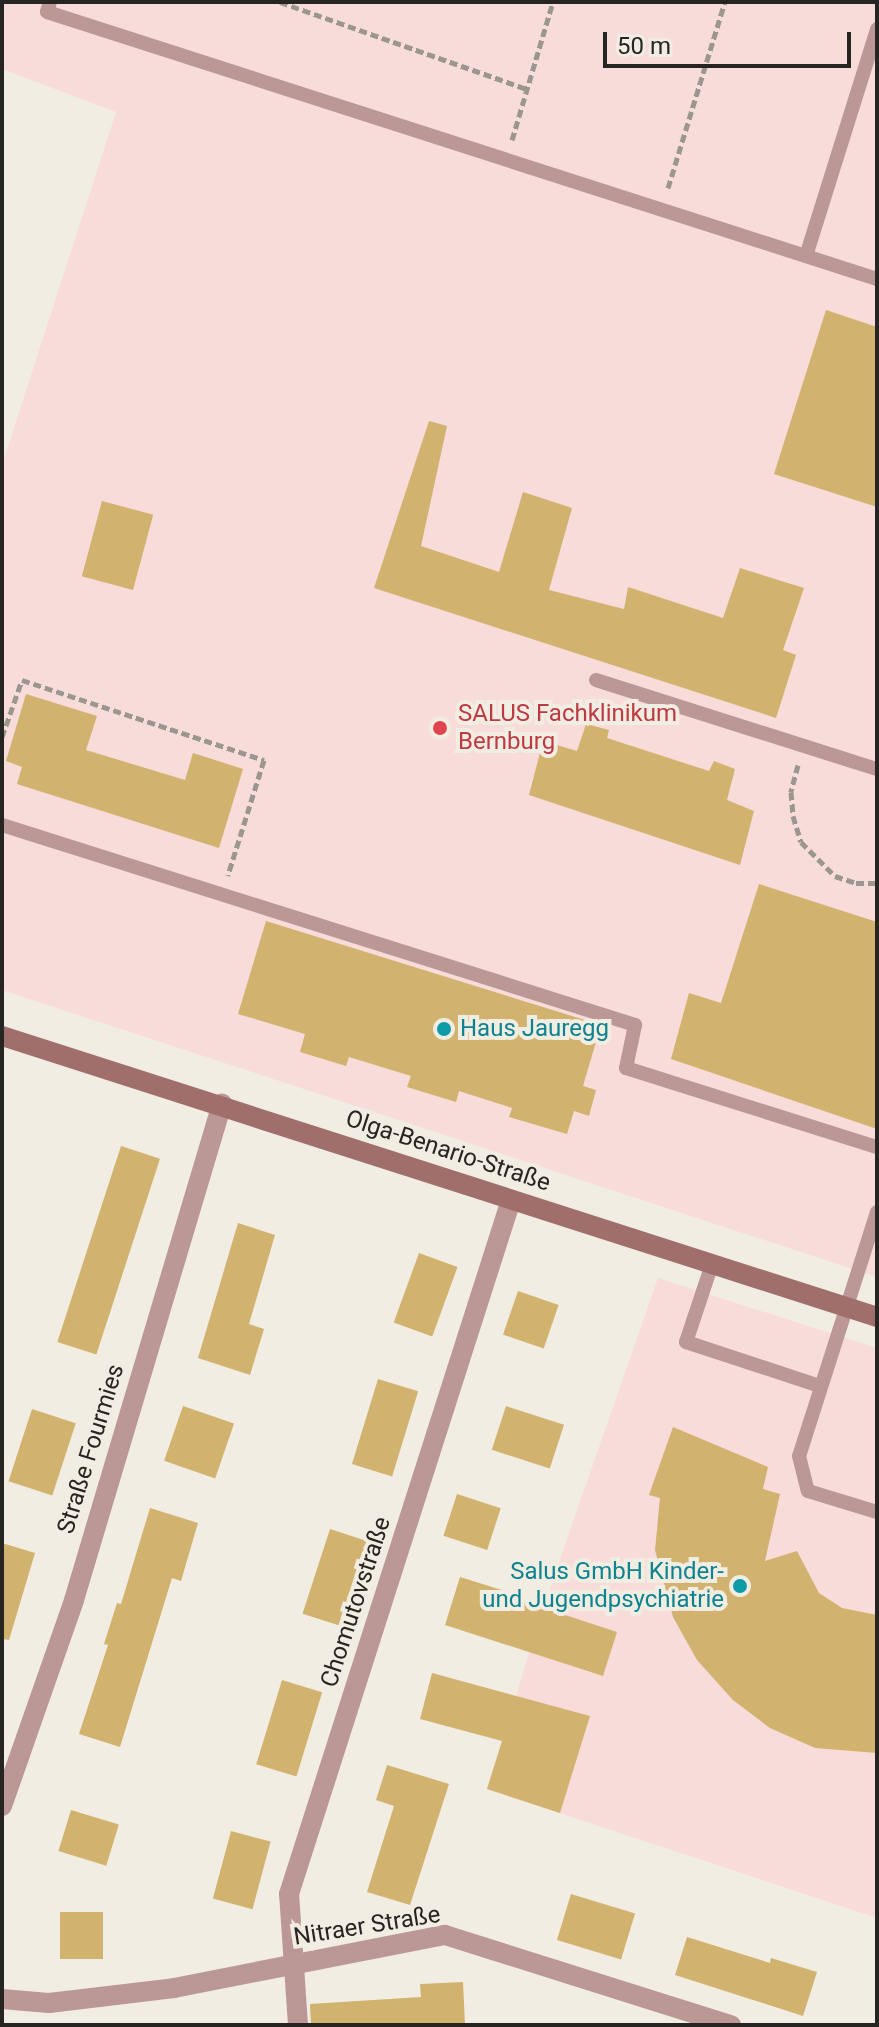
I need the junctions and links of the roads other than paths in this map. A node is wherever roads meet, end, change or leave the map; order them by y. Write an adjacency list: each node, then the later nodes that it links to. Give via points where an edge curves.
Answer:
1 (50, 2): 3 (lane, via 47,12)
2 (877, 29): 3 (lane)
3 (806, 256): 4 (lane)
4 (877, 279)
5 (596, 680): 6 (lane)
6 (877, 769)
7 (2, 825): 10 (lane, via 635,1025 626,1068)
8 (2, 1036): 9 (street, Olga-Benario-Straße)
9 (222, 1104): 11 (street, Olga-Benario-Straße); 18 (street, Straße Fourmies, via 74,1600)
10 (877, 1147)
11 (511, 1200): 13 (street, Olga-Benario-Straße); 19 (street, Chomutovstraße, via 289,1894)
12 (877, 1212): 14 (lane)
13 (712, 1264): 14 (street, Olga-Benario-Straße); 16 (lane, via 686,1342)
14 (846, 1307): 15 (street, Olga-Benario-Straße); 16 (lane)
15 (877, 1317)
16 (820, 1386): 17 (lane, via 799,1456 808,1491)
17 (877, 1512)
18 (2, 1806)
19 (292, 1963): 20 (street, Nitraer Straße, via 159,1990 49,2003); 21 (street, Chomutovstraße); 22 (street, Nitraer Straße, via 445,1935)
20 (2, 1999)
21 (298, 2025)
22 (731, 2025)

